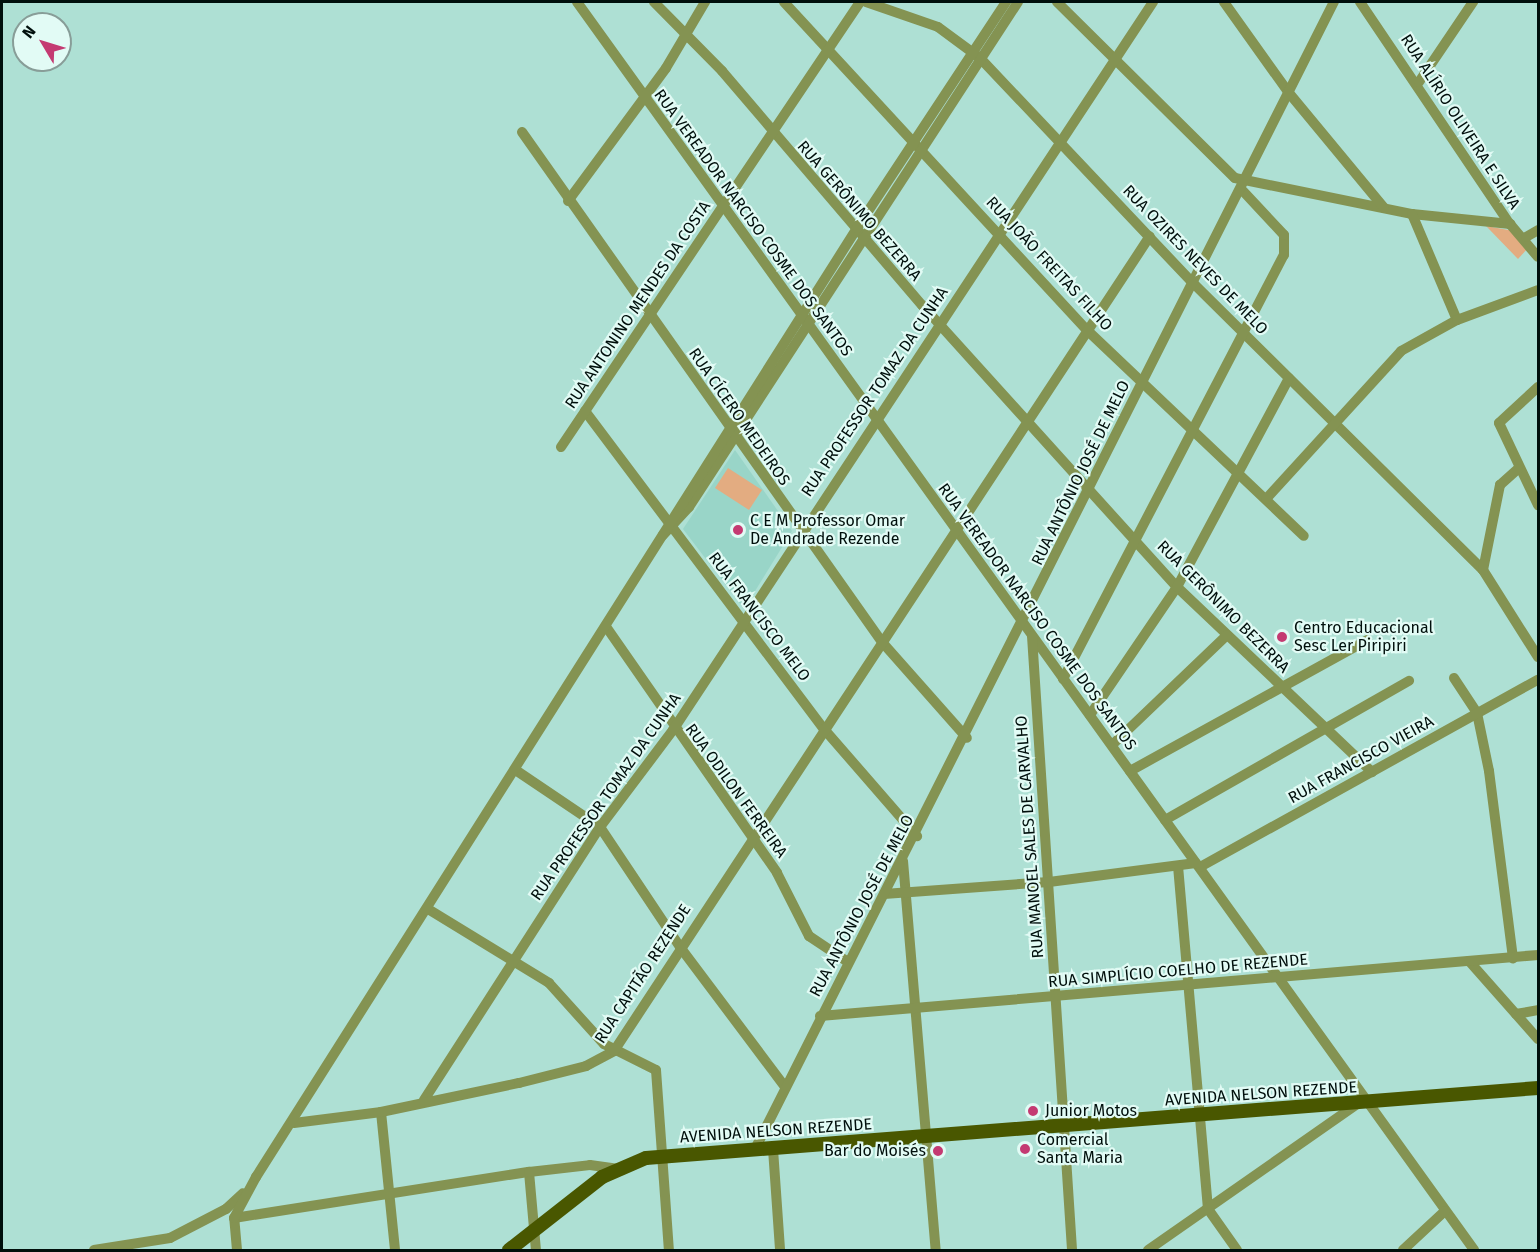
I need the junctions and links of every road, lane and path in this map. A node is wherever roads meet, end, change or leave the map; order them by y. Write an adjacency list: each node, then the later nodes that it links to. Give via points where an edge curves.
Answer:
1 (577, 2): 21 (street, RUA VEREADOR NARCISO COSME DOS SANTOS)
2 (654, 2): 15 (street, RUA GERÔNIMO BEZERRA)
3 (705, 2): 15 (street)
4 (784, 2): 16 (street, RUA JOÃO FREITAS FILHO)
5 (860, 2): 16 (street, RUA ANTONINO MENDES DA COSTA)
6 (866, 2): 17 (street, RUA OZIRES NEVES DE MELO, via 938,27)
7 (1006, 2): 17 (street)
8 (1018, 2): 17 (street)
9 (1057, 2): 18 (street)
10 (1153, 2): 18 (street, RUA PROFESSOR TOMAZ DA CUNHA)
11 (1224, 2): 20 (street)
12 (1334, 2): 20 (street, RUA ANTÔNIO JOSÉ DE MELO)
13 (1360, 2): 19 (street, RUA ALÍRIO OLIVEIRA E SILVA)
14 (1473, 2): 19 (street)
15 (685, 35): 21 (street); 23 (street, RUA GERÔNIMO BEZERRA)
16 (830, 48): 23 (street, RUA ANTONINO MENDES DA COSTA); 24 (street, RUA JOÃO FREITAS FILHO)
17 (977, 55): 24 (street); 25 (street, RUA OZIRES NEVES DE MELO)
18 (1113, 59): 25 (street, RUA PROFESSOR TOMAZ DA CUNHA); 26 (street, via 1226,172)
19 (1419, 82): 32 (street, RUA ALÍRIO OLIVEIRA E SILVA)
20 (1289, 93): 26 (street, RUA ANTÔNIO JOSÉ DE MELO); 30 (street)
21 (645, 99): 28 (street); 29 (street, RUA VEREADOR NARCISO COSME DOS SANTOS)
22 (522, 132): 28 (street, RUA CÍCERO MEDEIROS)
23 (773, 134): 29 (street, RUA ANTONINO MENDES DA COSTA); 34 (street, RUA GERÔNIMO BEZERRA)
24 (919, 144): 34 (street); 35 (street, RUA JOÃO FREITAS FILHO)
25 (1059, 144): 35 (street, RUA PROFESSOR TOMAZ DA CUNHA); 36 (street, RUA OZIRES NEVES DE MELO)
26 (1246, 179): 27 (street, RUA ANTÔNIO JOSÉ DE MELO); 30 (street)
27 (1243, 191): 39 (street, RUA ANTÔNIO JOSÉ DE MELO); 46 (street, via 1287,240)
28 (568, 201): 41 (street, RUA CÍCERO MEDEIROS)
29 (722, 207): 41 (street, RUA ANTONINO MENDES DA COSTA); 43 (street, RUA VEREADOR NARCISO COSME DOS SANTOS)
30 (1384, 208): 31 (street)
31 (1412, 214): 32 (street); 42 (street)
32 (1510, 224): 37 (street, RUA ALÍRIO OLIVEIRA E SILVA)
33 (1539, 230): 37 (street)
34 (860, 232): 43 (street); 44 (street, RUA GERÔNIMO BEZERRA)
35 (999, 234): 44 (street, RUA PROFESSOR TOMAZ DA CUNHA); 45 (street, RUA JOÃO FREITAS FILHO)
36 (1150, 236): 39 (street, RUA OZIRES NEVES DE MELO); 45 (street, RUA CAPITÃO REZENDE)
37 (1526, 237): 38 (street, RUA ALÍRIO OLIVEIRA E SILVA)
38 (1539, 257)
39 (1195, 285): 46 (street, RUA OZIRES NEVES DE MELO); 48 (street, RUA ANTÔNIO JOSÉ DE MELO)
40 (1539, 290): 42 (street)
41 (649, 316): 50 (street, RUA ANTONINO MENDES DA COSTA); 55 (street, RUA CÍCERO MEDEIROS)
42 (1457, 320): 52 (street, via 1390,360)
43 (804, 321): 51 (street, RUA VEREADOR NARCISO COSME DOS SANTOS); 55 (street)
44 (939, 325): 51 (street, RUA PROFESSOR TOMAZ DA CUNHA); 53 (street, RUA GERÔNIMO BEZERRA)
45 (1089, 332): 48 (street, RUA JOÃO FREITAS FILHO); 53 (street, RUA CAPITÃO REZENDE)
46 (1244, 332): 47 (street, RUA OZIRES NEVES DE MELO); 54 (street)
47 (1289, 378): 52 (street, RUA OZIRES NEVES DE MELO); 58 (street)
48 (1143, 382): 54 (street, RUA JOÃO FREITAS FILHO); 59 (street, RUA ANTÔNIO JOSÉ DE MELO)
49 (1539, 387): 57 (street, via 1499,423)
50 (585, 411): 56 (street, RUA ANTONINO MENDES DA COSTA); 62 (street, RUA FRANCISCO MELO)
51 (876, 420): 63 (street, RUA PROFESSOR TOMAZ DA CUNHA); 64 (street, RUA VEREADOR NARCISO COSME DOS SANTOS)
52 (1333, 422): 60 (street); 67 (street, RUA OZIRES NEVES DE MELO)
53 (1028, 423): 59 (street, RUA GERÔNIMO BEZERRA); 64 (street, RUA CAPITÃO REZENDE)
54 (1194, 430): 58 (street, RUA JOÃO FREITAS FILHO); 66 (street)
55 (732, 433): 62 (street); 63 (street, RUA CÍCERO MEDEIROS)
56 (561, 447)
57 (1518, 469): 61 (street); 67 (street, via 1500,485)
58 (1237, 474): 60 (street, RUA JOÃO FREITAS FILHO); 68 (street)
59 (1090, 488): 66 (street, RUA GERÔNIMO BEZERRA); 70 (street, RUA ANTÔNIO JOSÉ DE MELO)
60 (1266, 499): 65 (street, RUA JOÃO FREITAS FILHO)
61 (1539, 505)
62 (672, 525): 69 (street, RUA FRANCISCO MELO); 71 (street)
63 (800, 530): 69 (street, RUA PROFESSOR TOMAZ DA CUNHA); 75 (street, RUA CÍCERO MEDEIROS)
64 (957, 531): 70 (street, RUA VEREADOR NARCISO COSME DOS SANTOS); 75 (street, RUA CAPITÃO REZENDE)
65 (1304, 536)
66 (1135, 540): 68 (street, RUA GERÔNIMO BEZERRA); 78 (street)
67 (1483, 570): 76 (street, RUA OZIRES NEVES DE MELO)
68 (1176, 586): 73 (street, RUA GERÔNIMO BEZERRA); 83 (street)
69 (744, 620): 85 (street, RUA FRANCISCO MELO); 86 (street, RUA PROFESSOR TOMAZ DA CUNHA)
70 (1023, 623): 72 (street, RUA VEREADOR NARCISO COSME DOS SANTOS); 87 (street, RUA ANTÔNIO JOSÉ DE MELO)
71 (607, 628): 86 (street, RUA ODILON FERREIRA); 89 (street)
72 (1032, 636): 78 (street, RUA VEREADOR NARCISO COSME DOS SANTOS); 99 (street, RUA MANOEL SALES DE CARVALHO)
73 (1227, 636): 81 (street, RUA GERÔNIMO BEZERRA); 88 (street)
74 (1367, 640): 81 (street)
75 (882, 642): 85 (street, RUA CAPITÃO REZENDE); 87 (street, RUA CÍCERO MEDEIROS)
76 (1539, 657)
77 (1454, 678): 82 (street)
78 (1064, 679): 83 (street, RUA VEREADOR NARCISO COSME DOS SANTOS)
79 (1539, 680): 82 (street, RUA FRANCISCO VIEIRA)
80 (1409, 681): 84 (street)
81 (1282, 687): 84 (street, RUA GERÔNIMO BEZERRA); 90 (street)
82 (1477, 713): 91 (street, RUA FRANCISCO VIEIRA); 105 (street)
83 (1090, 715): 88 (street, RUA VEREADOR NARCISO COSME DOS SANTOS)
84 (1326, 727): 91 (street, RUA GERÔNIMO BEZERRA); 92 (street)
85 (824, 729): 94 (street, RUA FRANCISCO MELO); 95 (street, RUA CAPITÃO REZENDE)
86 (674, 730): 93 (street, RUA PROFESSOR TOMAZ DA CUNHA); 95 (street, RUA ODILON FERREIRA)
87 (967, 738): 94 (street, RUA ANTÔNIO JOSÉ DE MELO)
88 (1112, 745): 90 (street, RUA VEREADOR NARCISO COSME DOS SANTOS)
89 (517, 771): 93 (street); 102 (street)
90 (1130, 771): 92 (street, RUA VEREADOR NARCISO COSME DOS SANTOS)
91 (1372, 771): 97 (street, RUA FRANCISCO VIEIRA)
92 (1165, 820): 97 (street, RUA VEREADOR NARCISO COSME DOS SANTOS)
93 (600, 827): 103 (street); 106 (street, RUA PROFESSOR TOMAZ DA CUNHA)
94 (917, 836): 96 (street, RUA ANTÔNIO JOSÉ DE MELO)
95 (752, 837): 103 (street, RUA CAPITÃO REZENDE); 108 (street, RUA ODILON FERREIRA, via 788,891 808,936)
96 (903, 861): 100 (street, RUA ANTÔNIO JOSÉ DE MELO); 101 (street)
97 (1198, 865): 98 (street, RUA FRANCISCO VIEIRA); 109 (street, RUA VEREADOR NARCISO COSME DOS SANTOS)
98 (1178, 866): 99 (street, RUA FRANCISCO VIEIRA); 110 (street)
99 (1049, 882): 101 (street, RUA FRANCISCO VIEIRA); 111 (street, RUA MANOEL SALES DE CARVALHO)
100 (884, 894): 101 (street, RUA FRANCISCO VIEIRA); 108 (street, RUA ANTÔNIO JOSÉ DE MELO)
101 (906, 896): 112 (street)
102 (428, 909): 106 (street); 124 (street)
103 (680, 947): 117 (street, RUA CAPITÃO REZENDE); 118 (street)
104 (1539, 955): 105 (street, RUA SIMPLÍCIO COELHO DE REZENDE)
105 (1513, 958): 107 (street, RUA SIMPLÍCIO COELHO DE REZENDE)
106 (512, 960): 117 (street, via 554,987); 120 (street, RUA PROFESSOR TOMAZ DA CUNHA)
107 (1469, 961): 109 (street, RUA SIMPLÍCIO COELHO DE REZENDE); 114 (street)
108 (848, 962): 115 (street, RUA ANTÔNIO JOSÉ DE MELO)
109 (1280, 978): 110 (street, RUA SIMPLÍCIO COELHO DE REZENDE); 121 (street, RUA VEREADOR NARCISO COSME DOS SANTOS)
110 (1188, 987): 111 (street, RUA SIMPLÍCIO COELHO DE REZENDE); 123 (street)
111 (1055, 996): 112 (street, RUA SIMPLÍCIO COELHO DE REZENDE); 125 (street, RUA MANOEL SALES DE CARVALHO)
112 (919, 1010): 115 (street, RUA SIMPLÍCIO COELHO DE REZENDE); 126 (street)
113 (1539, 1010): 114 (street)
114 (1516, 1014): 116 (street)
115 (820, 1016): 118 (street, RUA ANTÔNIO JOSÉ DE MELO)
116 (1539, 1040)
117 (614, 1051): 120 (street, RUA CAPITÃO REZENDE, via 586,1066); 129 (street, via 653,1068 661,1082)
118 (785, 1087): 127 (street, RUA ANTÔNIO JOSÉ DE MELO)
119 (1539, 1088): 121 (main road, AVENIDA NELSON REZENDE)
120 (424, 1100): 122 (street, RUA CAPITÃO REZENDE)
121 (1364, 1102): 123 (main road, AVENIDA NELSON REZENDE); 134 (street); 135 (street, RUA VEREADOR NARCISO COSME DOS SANTOS)
122 (381, 1112): 124 (street, RUA CAPITÃO REZENDE); 133 (street)
123 (1198, 1115): 125 (main road, AVENIDA NELSON REZENDE); 134 (street)
124 (294, 1123): 132 (street)
125 (1065, 1125): 126 (main road, AVENIDA NELSON REZENDE); 146 (street, RUA MANOEL SALES DE CARVALHO)
126 (928, 1136): 128 (main road, AVENIDA NELSON REZENDE); 145 (street)
127 (756, 1149): 128 (main road, AVENIDA NELSON REZENDE); 129 (main road, AVENIDA NELSON REZENDE)
128 (773, 1149): 144 (street)
129 (662, 1156): 130 (main road, AVENIDA NELSON REZENDE); 143 (street)
130 (617, 1169): 131 (street, via 590,1165); 137 (main road)
131 (529, 1172): 133 (street); 137 (street)
132 (252, 1184): 136 (street); 138 (street, via 226,1209 194,1228 170,1238)
133 (387, 1192): 136 (street); 140 (street)
134 (1208, 1209): 147 (street); 148 (street)
135 (1445, 1211): 149 (street); 150 (street, RUA VEREADOR NARCISO COSME DOS SANTOS)
136 (234, 1218): 139 (street)
137 (535, 1234): 141 (main road); 142 (street)
138 (94, 1251)
139 (237, 1251)
140 (395, 1251)
141 (510, 1251)
142 (536, 1251)
143 (669, 1251)
144 (780, 1251)
145 (936, 1251)
146 (1072, 1251)
147 (1148, 1251)
148 (1237, 1251)
149 (1403, 1251)
150 (1474, 1251)

